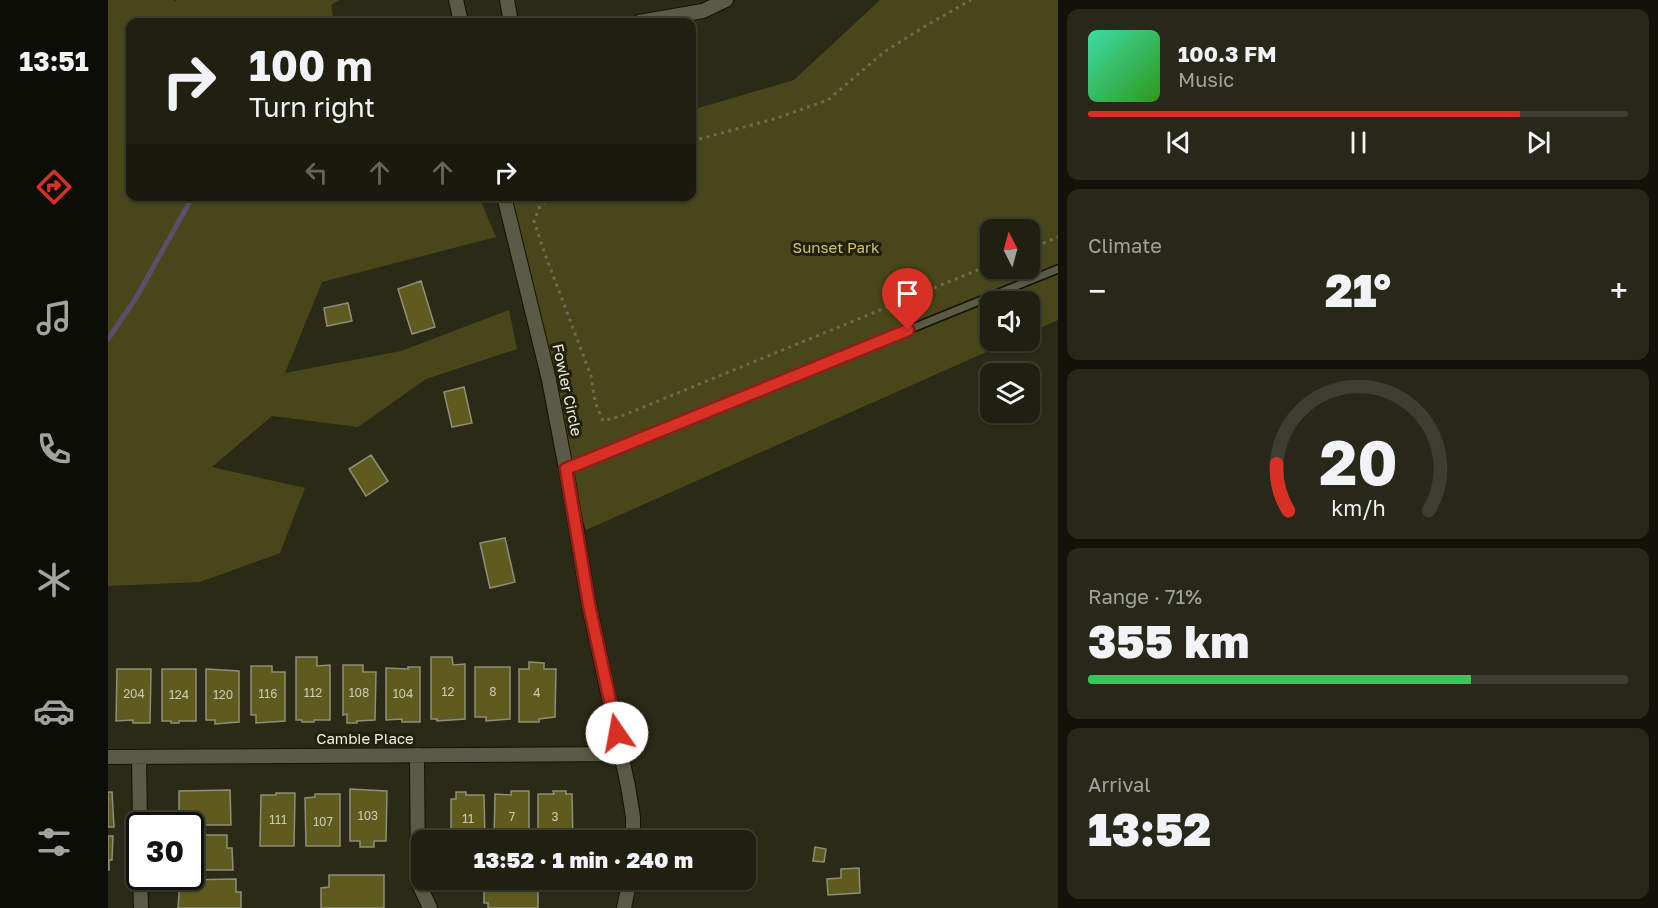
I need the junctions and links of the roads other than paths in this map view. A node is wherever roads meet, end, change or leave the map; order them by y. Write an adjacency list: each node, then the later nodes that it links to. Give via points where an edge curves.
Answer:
1 (456, 0): 4 (street)
2 (507, 0): 5 (street)
3 (726, 0): 6 (street, via 703,11)
4 (460, 18)
5 (510, 18)
6 (662, 18)
7 (505, 201): 9 (street, Fowler Circle, via 549,380)
8 (1058, 269): 9 (lane)
9 (566, 469): 10 (street, Fowler Circle, via 589,605)
10 (621, 754): 11 (street, Cambie Place); 15 (street, Fowler Circle)
11 (417, 755): 13 (street, Cambie Place); 19 (street, via 418,882)
12 (108, 757): 13 (street, Cambie Place)
13 (139, 757): 14 (street)
14 (140, 812)
15 (633, 830)
16 (140, 890): 18 (street)
17 (628, 890): 20 (street)
18 (141, 908)
19 (430, 908)
20 (624, 908)

